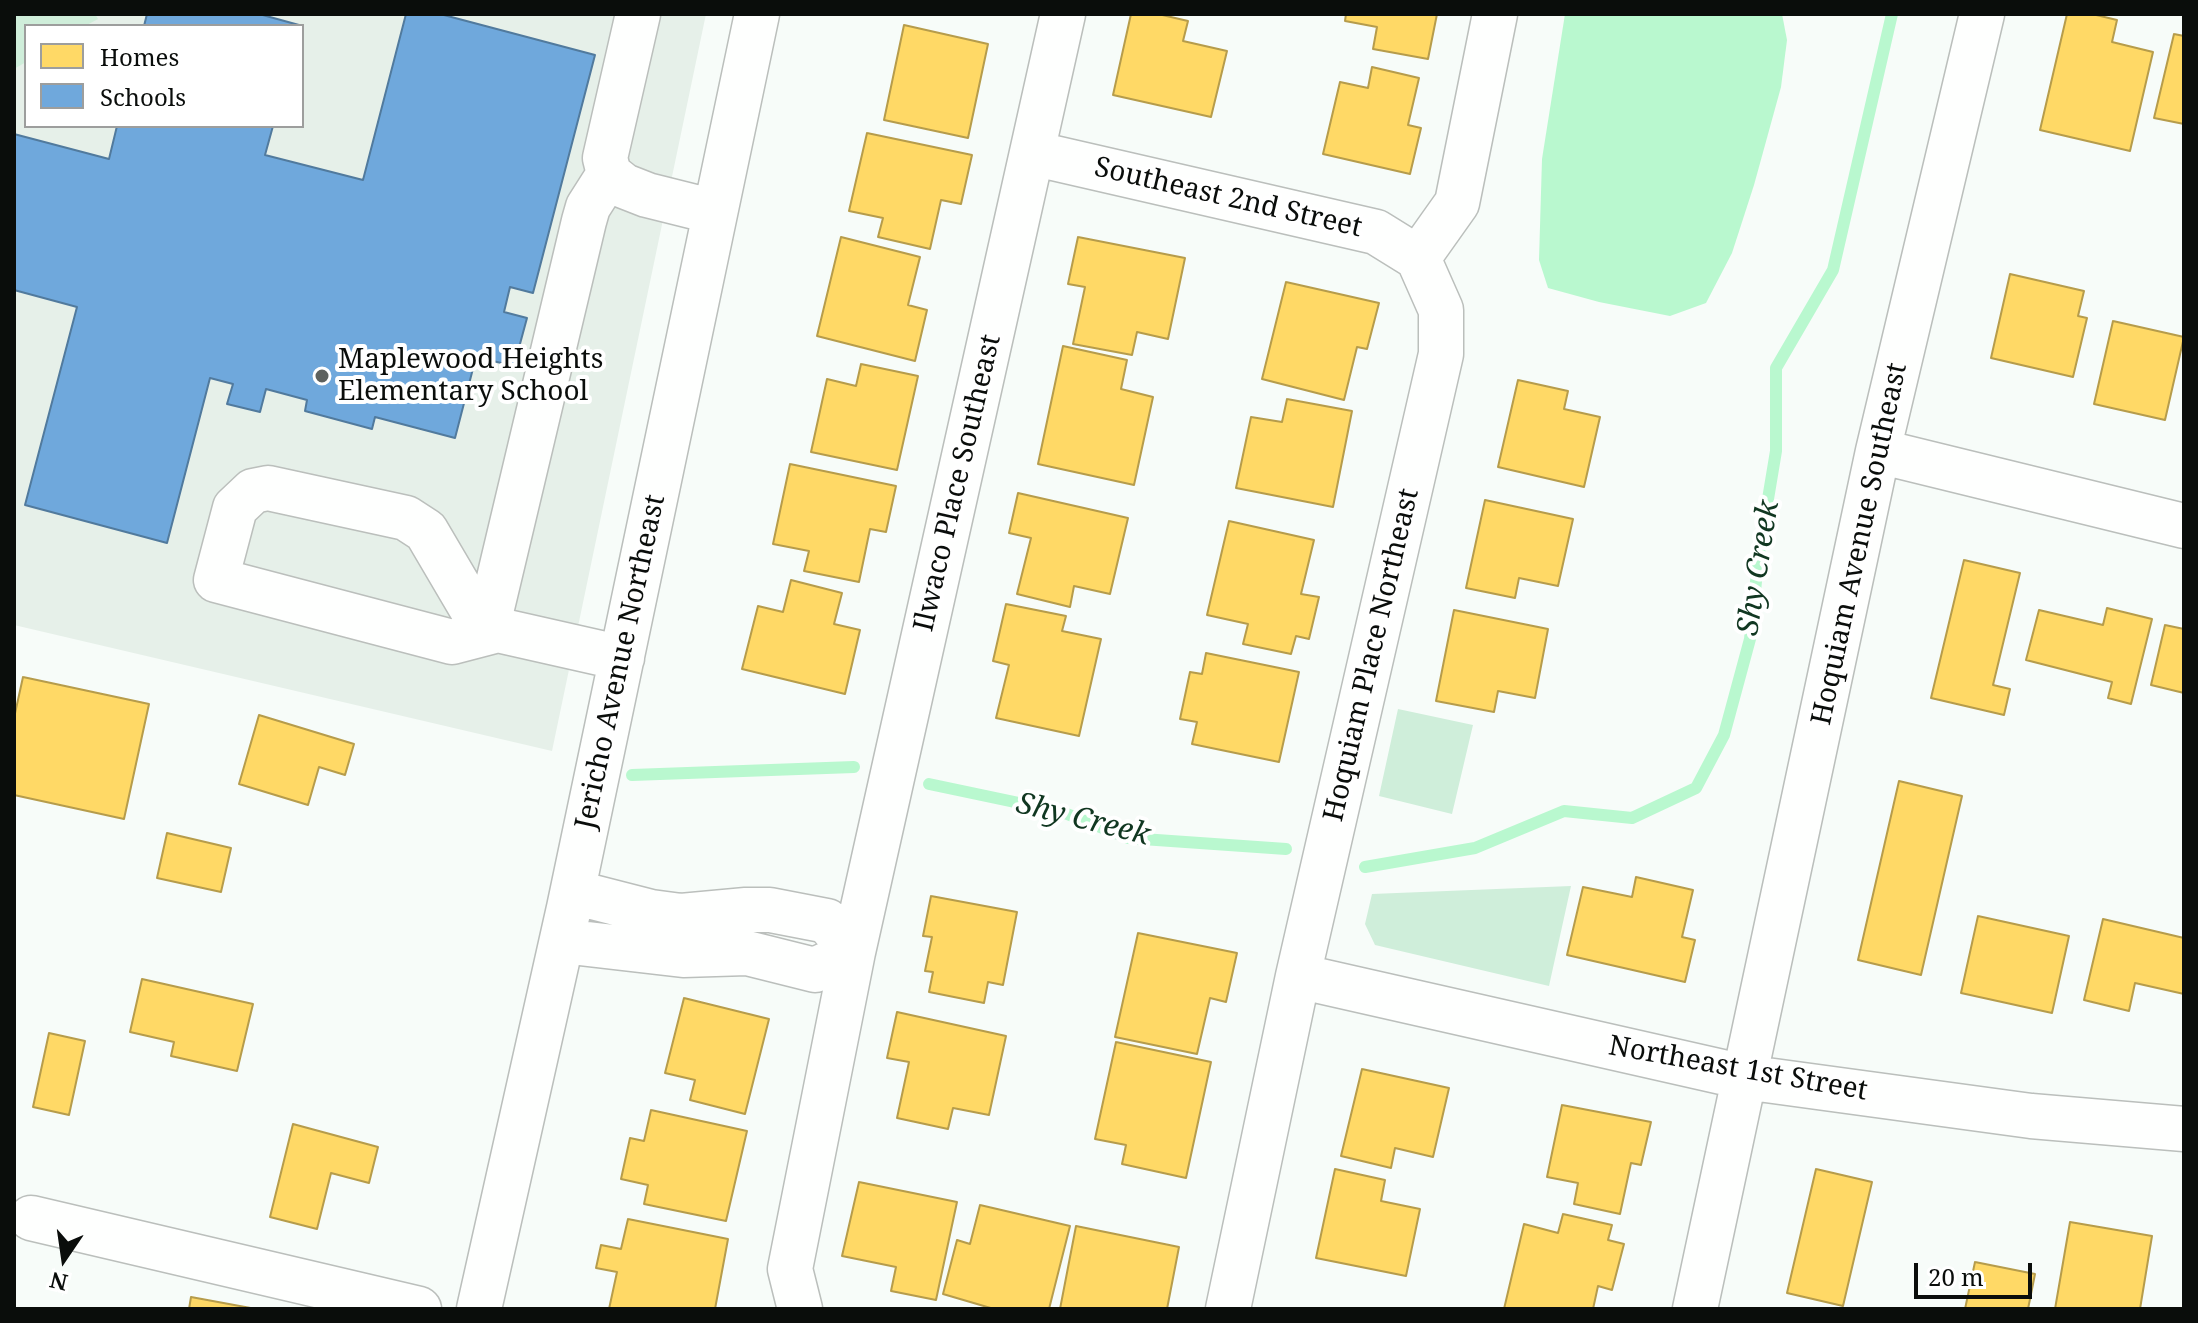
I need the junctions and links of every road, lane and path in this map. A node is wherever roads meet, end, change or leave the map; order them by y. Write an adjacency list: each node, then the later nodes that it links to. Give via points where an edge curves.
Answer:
1 (638, 14): 7 (street, via 605,158)
2 (757, 14): 8 (street, Jericho Avenue Northeast)
3 (1063, 14): 6 (street, Ilwaco Place Southeast)
4 (1495, 14): 9 (street, via 1457,203)
5 (1982, 14): 10 (street, Hoquiam Avenue Southeast)
6 (1032, 153): 9 (street, Southeast 2nd Street, via 1376,232); 16 (street, Ilwaco Place Southeast)
7 (609, 174): 8 (street, via 647,195); 12 (street, via 584,221)
8 (715, 212): 13 (street, Jericho Avenue Northeast)
9 (1418, 258): 17 (street, Hoquiam Place Northeast, via 1441,310 1441,354)
10 (1878, 451): 11 (street); 18 (street, Hoquiam Avenue Southeast)
11 (2184, 526)
12 (486, 633): 12 (street, via 452,642 216,580 235,508 253,491 268,488 406,518 426,531); 13 (street, via 498,630)
13 (622, 658): 14 (street, Jericho Avenue Northeast)
14 (573, 892): 15 (street, Jericho Avenue Northeast); 16 (street, via 681,916 770,910 827,921)
15 (562, 941): 16 (street, via 683,955 747,953 815,970); 23 (street, Jericho Avenue Northeast)
16 (853, 952): 21 (street, Ilwaco Place Southeast, via 790,1269)
17 (1298, 976): 18 (street, Northeast 1st Street); 24 (street, Hoquiam Place Northeast)
18 (1744, 1077): 19 (street, Northeast 1st Street, via 2031,1116); 25 (street, Hoquiam Avenue Southeast)
19 (2184, 1129)
20 (31, 1218): 22 (street)
21 (798, 1305)
22 (419, 1309)
23 (479, 1309)
24 (1228, 1309)
25 (1695, 1309)

